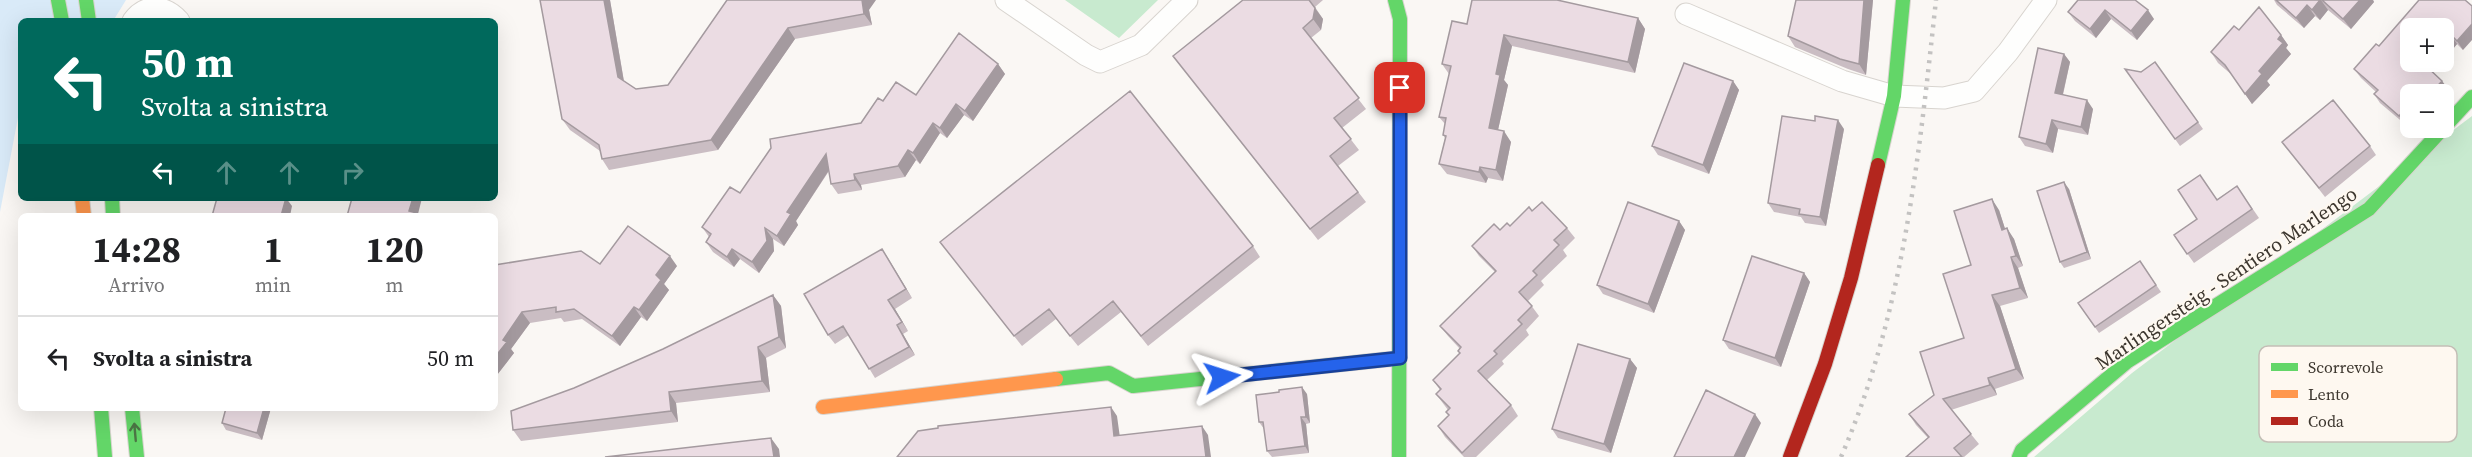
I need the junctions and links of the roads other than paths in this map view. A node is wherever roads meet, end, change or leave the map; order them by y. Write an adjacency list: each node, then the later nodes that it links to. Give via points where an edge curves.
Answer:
1 (58, 0): 10 (main road)
2 (86, 0): 11 (main road)
3 (1006, 0): 4 (street, via 1100,62 1141,45)
4 (1187, 0)
5 (1395, 0): 15 (main road, via 1400,19)
6 (1903, 0): 13 (main road)
7 (2046, 0): 13 (street, via 1974,91 1944,98)
8 (177, 11): 12 (street, via 146,10)
9 (1686, 14): 13 (street, via 1842,81)
10 (61, 18)
11 (89, 18)
12 (137, 18)
13 (1894, 96): 22 (main road, via 1851,278 1825,364)
14 (2472, 97): 23 (main road, Marlingersteig - Sentiero Marlengo, via 2369,209 2128,361 2022,450)
15 (1400, 358): 16 (main road, via 1133,386 1109,373); 21 (main road)
16 (823, 407)
17 (101, 411): 19 (main road)
18 (132, 411): 20 (main road, one-way to 18)
19 (105, 457)
20 (137, 457)
21 (1399, 457)
22 (1790, 457)
23 (2019, 457)

